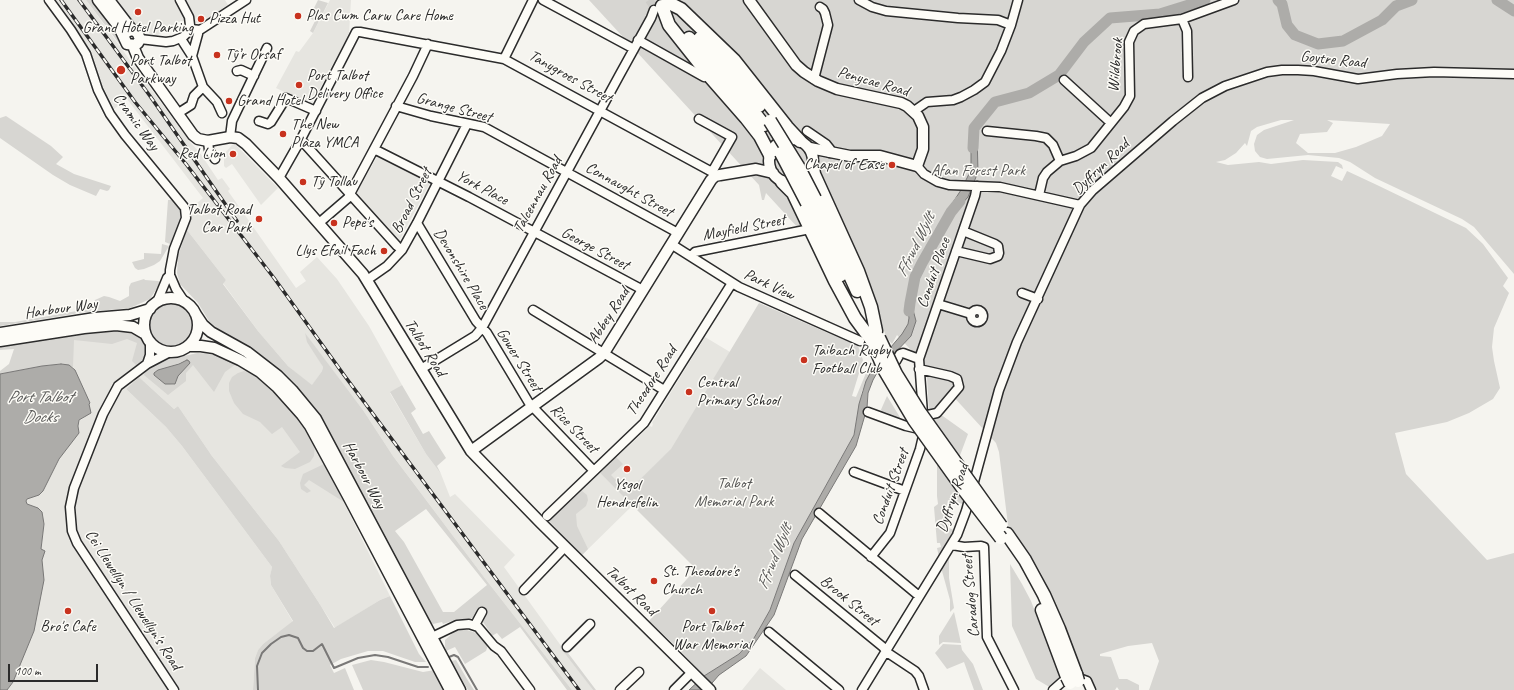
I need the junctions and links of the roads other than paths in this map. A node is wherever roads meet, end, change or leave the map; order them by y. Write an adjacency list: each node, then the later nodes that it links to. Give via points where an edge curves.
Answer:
1 (49, 0): 81 (street, Cramic Way, via 86,54 98,90 110,114 182,202 186,212 174,249)
2 (98, 0): 19 (main road)
3 (109, 0): 17 (main road)
4 (180, 0): 16 (street, via 189,17)
5 (246, 0): 16 (street, via 200,30)
6 (543, 0): 25 (street)
7 (749, 0): 33 (main road, Penycae Road, via 796,64)
8 (859, 0): 15 (street, via 886,11 998,20)
9 (1018, 0): 15 (street, Penycae Road)
10 (531, 1): 27 (street)
11 (1236, 1): 14 (street, Wildbrook)
12 (661, 4): 20 (street, Talcennau Road); 48 (highway, via 681,10 734,60 787,127); 55 (highway, via 669,25 760,136); 96 (highway, bridge, via 732,73 800,168 811,201)
13 (820, 7): 33 (street, via 828,25)
14 (1182, 19): 29 (street, via 1187,31); 45 (street, Wildbrook, via 1144,24 1134,31 1129,42 1130,96)
15 (1011, 25): 40 (street, Penycae Road, via 985,82 953,100 927,102)
16 (189, 28): 21 (street, via 183,37 173,41)
17 (132, 30): 19 (main road); 21 (main road, via 137,32)
18 (198, 34): 26 (street)
19 (124, 37): 21 (main road, via 126,43)
20 (638, 40): 25 (street, Talcennau Road); 32 (street)
21 (136, 42): 51 (main road, via 138,58 190,130 198,139)
22 (183, 42): 26 (street)
23 (428, 44): 27 (street, Tanygroes Street); 37 (street); 38 (street, Tanygroes Street, via 356,32)
24 (267, 48): 31 (street)
25 (634, 49): 39 (street, Talcennau Road)
26 (192, 56): 35 (street)
27 (504, 59): 39 (street, Tanygroes Street)
28 (237, 71): 31 (street, via 241,70)
29 (1190, 71)
30 (1514, 74): 36 (street, Goytre Road, via 1434,72 1358,79 1282,70 1267,72 1225,86)
31 (254, 76): 49 (street, via 232,121)
32 (704, 77)
33 (814, 79): 40 (main road, Penycae Road, via 837,89 901,103)
34 (1065, 85): 45 (street, Wildbrook)
35 (203, 87): 41 (street, via 194,96 191,105); 42 (street, via 217,102)
36 (1202, 98): 70 (street, Dyffryn Road, via 1173,120)
37 (396, 106): 46 (street, Grange Street); 53 (street)
38 (316, 111): 44 (street, via 286,98 269,127); 50 (street)
39 (600, 111): 61 (street, Talcennau Road); 62 (street, Tanygroes Street)
40 (914, 111): 59 (main road, via 923,127 922,149)
41 (180, 112)
42 (222, 113)
43 (699, 119): 62 (street, via 732,137)
44 (259, 121)
45 (1111, 123): 57 (street, Wildbrook, via 1091,148)
46 (467, 124): 61 (street, Grange Street, via 484,127); 65 (street, Broad Street)
47 (987, 131): 57 (street, via 1011,131 1046,138 1053,145)
48 (804, 136): 52 (main road); 54 (street, via 826,144 830,149); 55 (main road, via 784,140 774,148)
49 (230, 137): 51 (main road); 64 (main road, Talbot Road, via 240,139)
50 (300, 140): 64 (street); 68 (street)
51 (208, 141): 56 (street)
52 (810, 148): 54 (main road); 58 (main road)
53 (374, 149): 65 (street, York Place); 68 (street)
54 (829, 153): 58 (main road); 59 (main road, via 880,156)
55 (770, 156): 60 (main road); 63 (main road)
56 (214, 159)
57 (1060, 161): 69 (street, Wildbrook, via 1043,178)
58 (813, 164): 66 (main road, via 806,178 800,182); 96 (highway, via 814,174 858,271 871,307)
59 (917, 166): 67 (street, via 924,174 938,182)
60 (756, 169): 62 (main road); 63 (main road)
61 (567, 172): 75 (street, Talcennau Road); 76 (street, Connaught Street)
62 (714, 174): 76 (main road, Abbey Road)
63 (773, 174): 66 (main road)
64 (279, 178): 71 (main road, Talbot Road)
65 (438, 181): 72 (street, Broad Street); 75 (street, York Place)
66 (782, 182): 96 (highway, via 793,193 855,318)
67 (974, 186): 69 (street, via 1000,187); 74 (street, Conduit Place)
68 (350, 194): 71 (street); 78 (street)
69 (1039, 195): 70 (street)
70 (1080, 205): 86 (street, Dyffryn Road)
71 (319, 223): 82 (main road, Talbot Road, via 358,266)
72 (417, 223): 78 (street, Broad Street); 93 (street, Devonshire Place)
73 (805, 230): 80 (street, Mayfield Street, via 695,252)
74 (963, 231): 79 (street, Conduit Place); 79 (street, via 996,244 999,249 998,256 990,259)
75 (534, 232): 84 (street, George Street); 93 (street, Talcennau Road)
76 (678, 233): 77 (main road, Abbey Road)
77 (671, 244): 80 (street, Park View); 84 (main road, Abbey Road)
78 (402, 250): 82 (street, Broad Street, via 387,266)
79 (956, 251): 88 (street, Conduit Place)
80 (691, 256): 83 (street, Park View)
81 (170, 275): 87 (street); 89 (street)
82 (367, 280): 104 (main road, Talbot Road)
83 (732, 283): 96 (street, Park View); 106 (street, Theodore Road)
84 (642, 290): 100 (main road, Abbey Road)
85 (1022, 292): 86 (street)
86 (1038, 299): 117 (street, Dyffryn Road, via 999,390 966,511)
87 (184, 301): 89 (main road, via 172,298); 91 (main road)
88 (938, 304): 92 (street); 101 (street, Conduit Place)
89 (153, 305): 94 (main road, Harbour Way, via 130,315); 95 (main road, via 144,321)
90 (533, 310): 100 (street)
91 (195, 313): 98 (main road, via 198,328 195,339); 127 (main road, Harbour Way, via 211,332 247,352 274,372 316,419)
92 (971, 314)
93 (482, 328): 104 (street, Talcennau Road, via 475,336); 107 (street, Gower Street)
94 (0, 333)
95 (148, 338): 97 (main road, Harbour Way, via 133,327 110,325); 99 (main road, via 160,350); 103 (street, via 151,351)
96 (872, 338): 132 (highway, bridge, via 1004,536 1025,560 1059,629)
97 (0, 341)
98 (188, 346): 99 (main road); 135 (main road, Harbour Way, via 214,348 260,372 302,415 349,498)
99 (170, 352): 103 (street, Cei Llewellyn / Llewellyn's Road)
100 (604, 353): 106 (street); 107 (main road, Abbey Road)
101 (920, 359): 102 (street, via 903,353); 105 (street, Conduit Place)
102 (896, 361)
103 (147, 364): 133 (street, Cei Llewellyn / Llewellyn's Road, via 118,386 106,406 72,496 71,521 77,543)
104 (421, 369): 111 (main road, Talbot Road)
105 (919, 369): 109 (street, Conduit Place); 109 (street, via 950,376 956,379 959,387 937,413)
106 (664, 390): 112 (street, Theodore Road, via 644,424)
107 (532, 407): 111 (main road, Abbey Road); 112 (street, Rice Street)
108 (868, 412): 110 (street)
109 (924, 419): 110 (street, Conduit Street)
110 (924, 430): 114 (street, Conduit Street)
111 (471, 451): 118 (main road, Talbot Road)
112 (594, 471): 116 (street, Theodore Road)
113 (854, 472): 114 (street)
114 (905, 491): 119 (street, Conduit Street, via 890,533)
115 (819, 513): 119 (street)
116 (547, 516)
117 (952, 544): 122 (street, Dyffryn Road); 143 (street, Caradog Street, via 984,547 987,637)
118 (565, 546): 121 (street); 131 (main road, Talbot Road)
119 (871, 557): 122 (street)
120 (795, 575): 129 (street, Brook Street)
121 (524, 590)
122 (919, 596): 129 (street, Dyffryn Road)
123 (482, 612): 125 (street)
124 (590, 624): 128 (street)
125 (475, 625): 127 (street, via 457,625); 137 (street, via 501,651)
126 (769, 632): 140 (street)
127 (432, 637): 136 (main road, Harbour Way)
128 (567, 647)
129 (886, 650): 141 (street, Dyffryn Road); 142 (street, Brook Street, via 916,671)
130 (639, 672): 138 (street)
131 (692, 672): 134 (main road, Talbot Road); 139 (street)
132 (1074, 683)
133 (172, 687)
134 (709, 689)
135 (450, 690)
136 (460, 690)
137 (530, 690)
138 (620, 690)
139 (674, 690)
140 (839, 690)
141 (862, 690)
142 (924, 690)
143 (1014, 690)
144 (1053, 690): 145 (street, via 1062,682 1076,677 1087,681)
145 (1091, 690)

